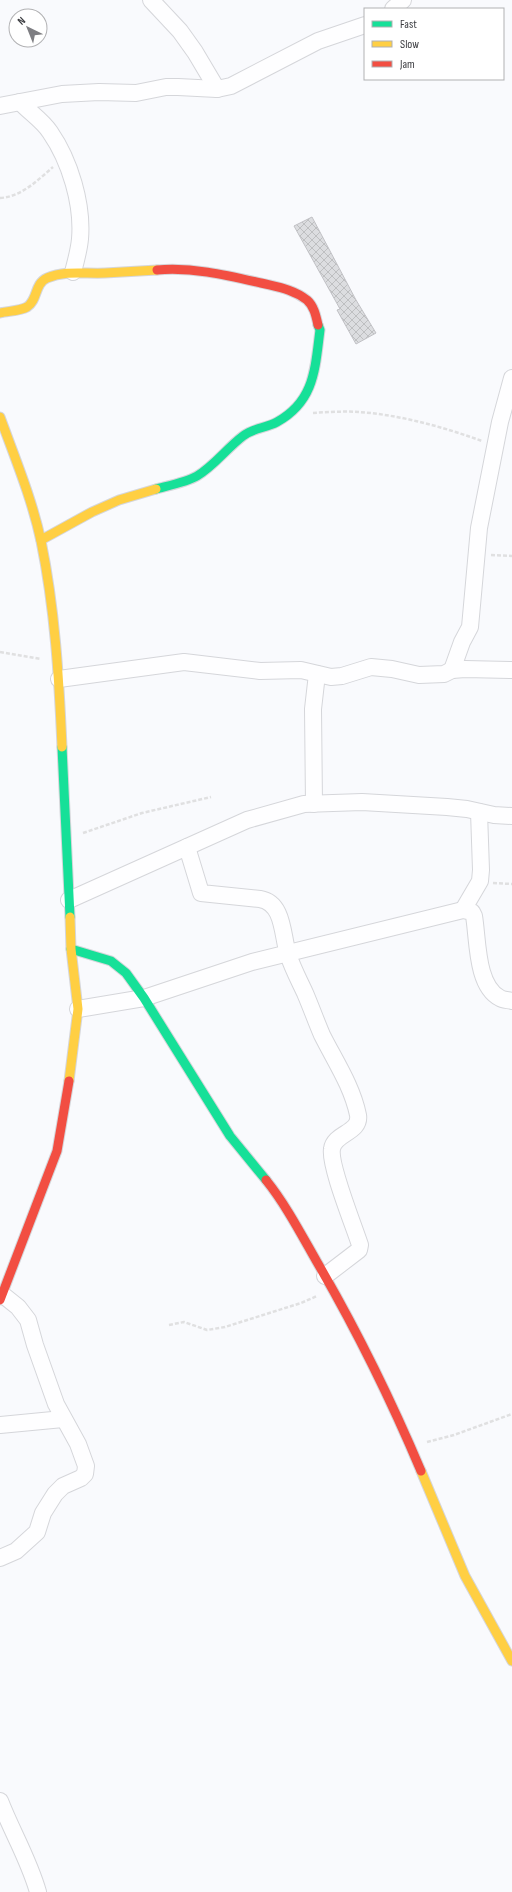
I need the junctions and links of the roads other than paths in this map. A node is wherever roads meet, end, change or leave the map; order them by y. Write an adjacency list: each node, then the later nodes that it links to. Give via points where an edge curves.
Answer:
1 (151, 0): 5 (street, via 180,31)
2 (403, 0): 3 (street)
3 (394, 8)
4 (364, 25): 5 (street, via 318,41 231,86)
5 (217, 89): 6 (street, via 178,87 136,93 62,94)
6 (20, 102): 7 (street); 8 (street, via 50,131 64,158 75,189 80,239)
7 (0, 106)
8 (73, 272): 9 (street, via 45,279 36,290 32,303 26,308); 12 (street, via 187,269 247,280 295,292 314,309 320,330 312,383 290,414 243,436 196,477 119,500)
9 (0, 313)
10 (512, 378): 13 (street, via 479,528 470,626)
11 (0, 417): 12 (street, via 30,500)
12 (41, 540): 15 (street, via 48,578)
13 (452, 670): 14 (street); 16 (street, via 444,674 419,675 371,667 342,676)
14 (512, 670)
15 (58, 671): 16 (street, via 184,662 260,671 301,670); 21 (street)
16 (317, 674): 17 (street, via 314,709)
17 (314, 804): 18 (street, via 362,802 447,807); 20 (street, via 268,813)
18 (479, 812): 19 (street); 22 (street, via 480,881)
19 (512, 816)
20 (187, 847): 21 (street); 24 (street, via 201,893 260,899 273,904 278,912)
21 (69, 900): 23 (street)
22 (463, 910): 24 (street); 26 (street, via 472,912 474,916 480,966 485,982 499,998)
23 (72, 949): 25 (street, via 111,960 126,973); 27 (street)
24 (288, 954): 25 (street, via 252,962); 28 (street, via 322,1035 343,1073 358,1120 355,1127 333,1145 331,1151 336,1175 360,1245 359,1250)
25 (144, 998): 27 (street); 28 (street, via 230,1136 273,1189)
26 (512, 1001)
27 (78, 1009): 29 (street, via 65,1106 56,1151)
28 (329, 1283): 33 (street, via 400,1421 465,1576)
29 (2, 1294): 30 (street, via 18,1306 28,1320)
30 (63, 1419): 31 (street); 32 (street, via 78,1444 86,1466 85,1474 63,1486 55,1494 43,1513 37,1532 28,1541 16,1551)
31 (0, 1425)
32 (0, 1558)
33 (512, 1661)
34 (0, 1801): 35 (street, via 32,1870)
35 (38, 1892)

